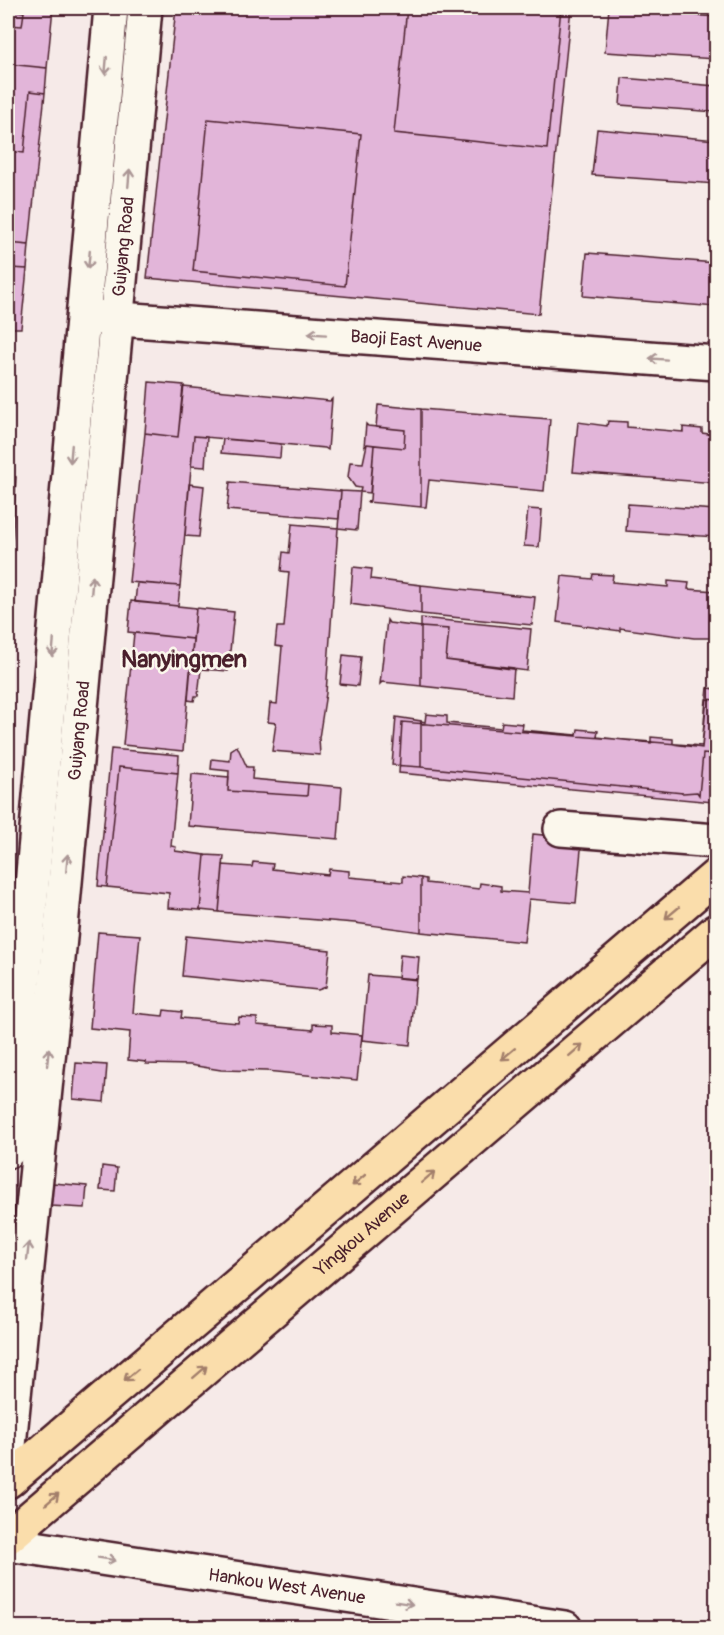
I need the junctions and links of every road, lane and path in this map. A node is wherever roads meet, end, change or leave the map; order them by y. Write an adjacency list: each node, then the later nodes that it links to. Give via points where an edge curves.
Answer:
1 (111, 8): 3 (street, Guiyang Road, one-way to 3)
2 (145, 8): 3 (street, Guiyang Road, one-way to 2)
3 (100, 318): 4 (street, Baoji East Avenue, one-way to 3); 9 (street, Guiyang Road, one-way to 9); 10 (street, Guiyang Road, one-way to 3)
4 (717, 363)
5 (561, 830): 6 (street)
6 (717, 841)
7 (717, 876): 13 (main road, one-way to 13)
8 (717, 931): 14 (main road, Yingkou Avenue, one-way to 8)
9 (15, 968): 10 (street); 11 (street, Guiyang Road)
10 (57, 970): 12 (street, Guiyang Road, one-way to 10)
11 (8, 1151)
12 (8, 1455)
13 (8, 1481)
14 (8, 1537)
15 (8, 1544): 16 (street, Hankou West Avenue, one-way to 16)
16 (565, 1628)

